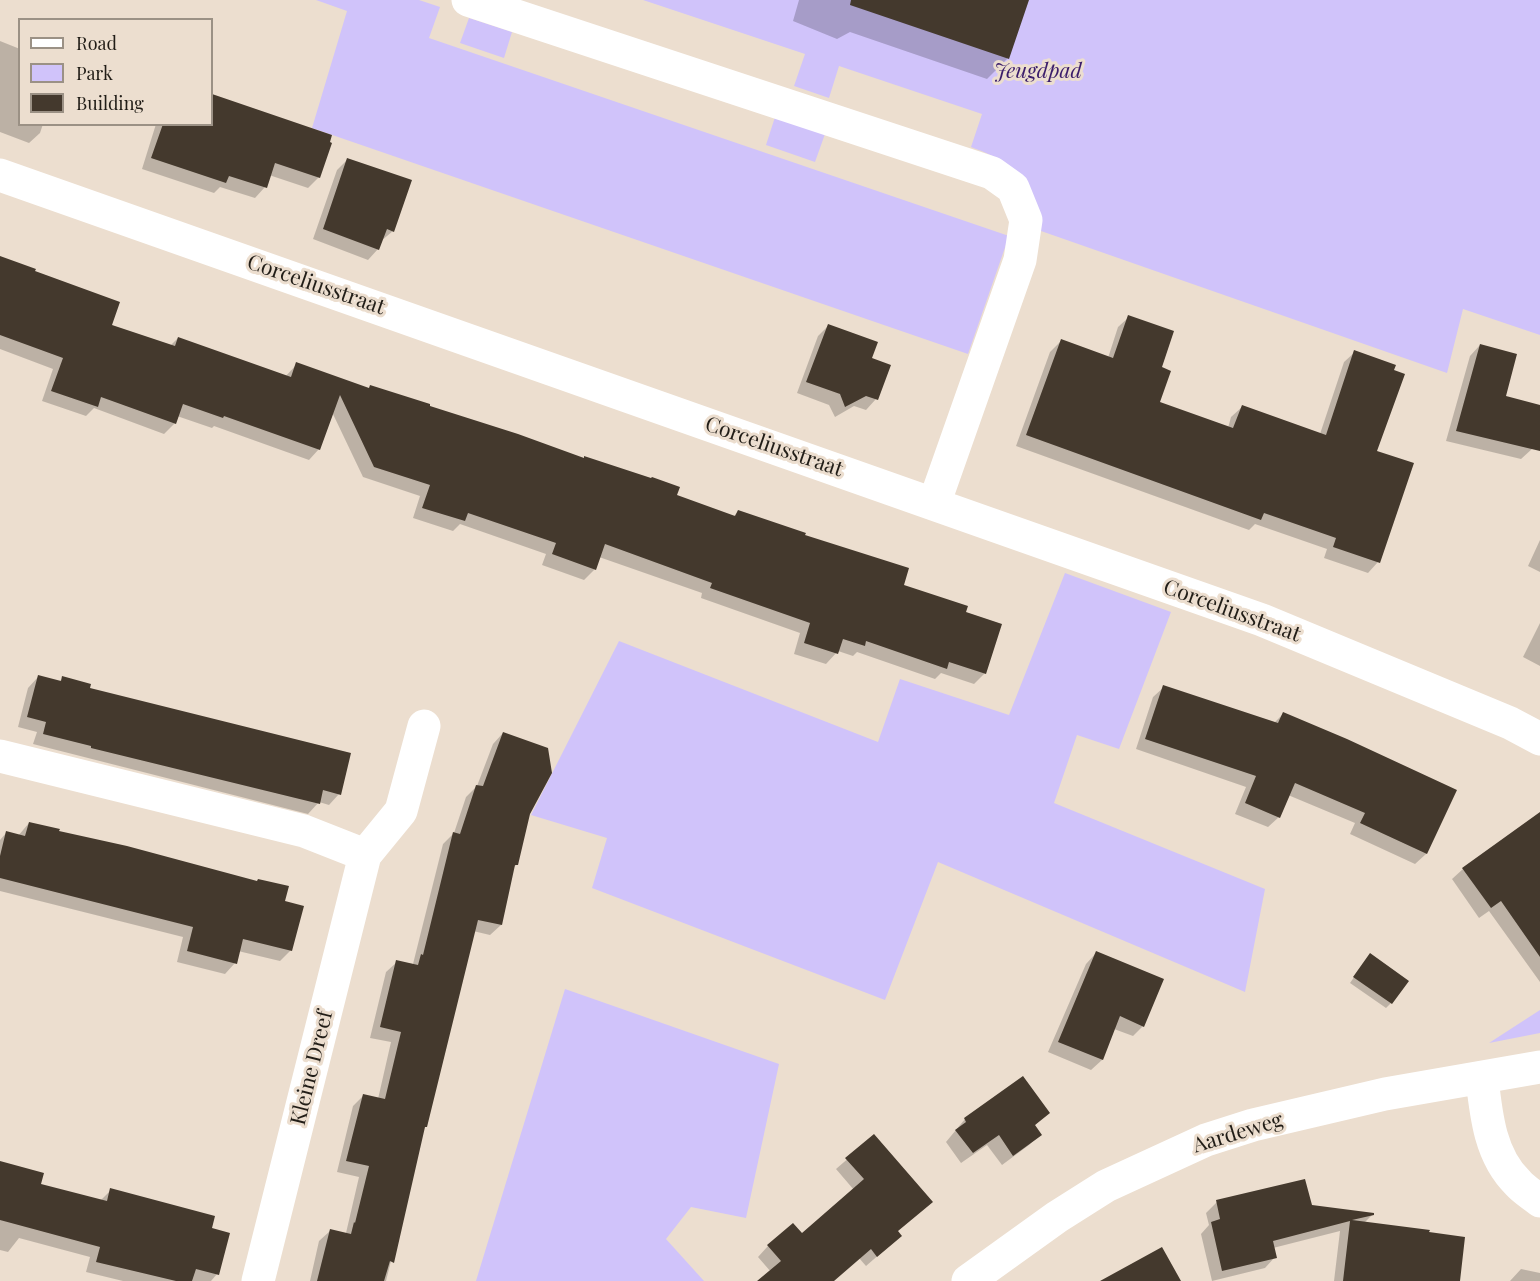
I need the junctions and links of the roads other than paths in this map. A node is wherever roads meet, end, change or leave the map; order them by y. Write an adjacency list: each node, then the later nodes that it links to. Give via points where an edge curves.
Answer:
1 (468, 0): 3 (street, via 992,173 1013,188 1026,220 1020,260)
2 (0, 175): 3 (street, Corceliusstraat)
3 (934, 504): 5 (street, Corceliusstraat, via 1262,620)
4 (424, 726): 7 (street, Kleine Dreef, via 401,811)
5 (1540, 739)
6 (0, 756): 7 (street, via 304,831)
7 (365, 855): 11 (street, Kleine Dreef)
8 (1540, 1067): 9 (street, Aardeweg)
9 (1482, 1078): 10 (street, via 1486,1123 1499,1156 1517,1183); 12 (street, Aardeweg, via 1385,1094 1206,1140 1106,1186)
10 (1540, 1201)
11 (258, 1281)
12 (968, 1281)

